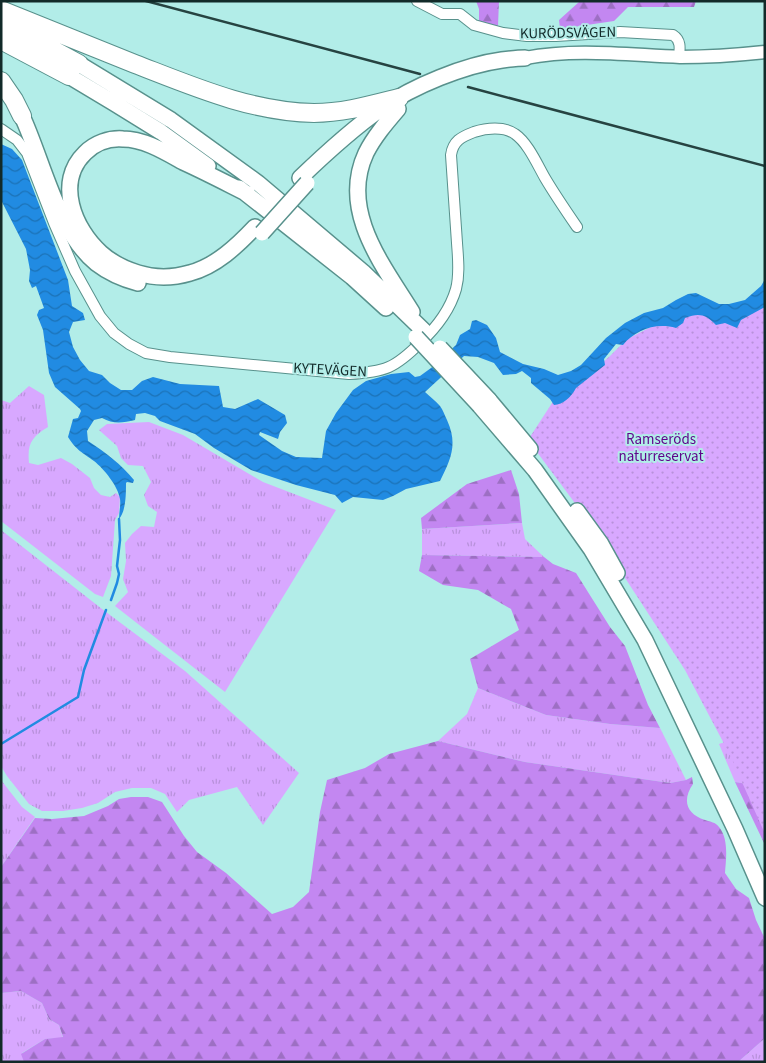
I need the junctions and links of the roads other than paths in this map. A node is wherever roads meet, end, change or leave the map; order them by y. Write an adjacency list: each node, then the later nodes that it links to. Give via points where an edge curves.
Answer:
1 (417, 1): 6 (street, KURÖDSVÄGEN, via 442,14 460,14 487,30 519,35 620,32 673,35 680,45)
2 (1, 10): 10 (highway, via 206,91 267,108 329,112)
3 (1, 22): 8 (highway)
4 (1, 40): 8 (highway)
5 (765, 52): 6 (street)
6 (679, 56): 7 (street, via 583,52)
7 (526, 58): 10 (main road, via 465,69 423,86)
8 (74, 70): 13 (main road, via 114,102); 16 (main road, via 171,120 258,182 363,272)
9 (1, 81): 11 (highway)
10 (398, 103): 15 (main road, bridge, via 304,181); 16 (main road, via 366,153 359,175 357,200 377,254)
11 (22, 116): 15 (main road, via 59,211 72,234 96,262 116,276 153,286 192,283 229,264)
12 (1, 129): 14 (street, KYTEVÄGEN, via 18,140 28,153 75,271 100,316 114,333 146,353 349,374 389,368 404,358 449,309 456,288 458,257 452,146 477,131 505,129 523,140)
13 (248, 194): 15 (main road, via 158,149 124,138 98,144 78,160 72,171 69,193 79,225 94,246 114,262 151,276 165,277 201,269); 16 (main road)
14 (577, 227)
15 (259, 230)
16 (420, 334): 17 (main road, bridge)
17 (485, 403): 18 (main road, via 542,462 601,544 653,636); 19 (main road, via 591,549 640,631)
18 (765, 873)
19 (765, 898)

